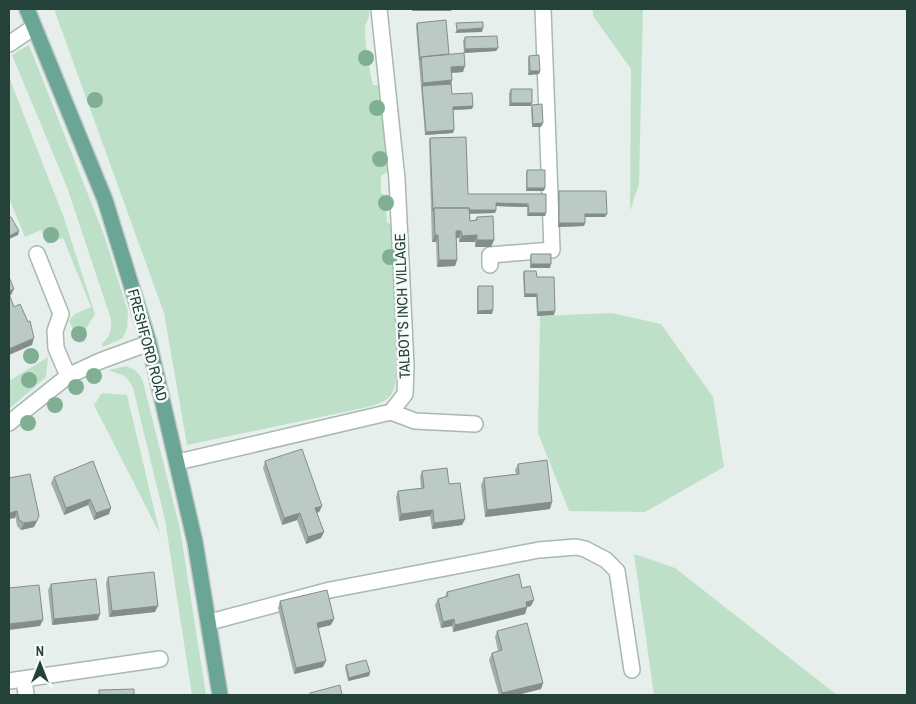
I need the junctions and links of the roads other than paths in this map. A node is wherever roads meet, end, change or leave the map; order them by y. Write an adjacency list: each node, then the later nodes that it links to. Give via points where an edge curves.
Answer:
1 (27, 9): 4 (main road, FRESHFORD ROAD)
2 (379, 9): 10 (street, TALBOT'S INCH VILLAGE, via 397,179 406,366 404,394)
3 (544, 9): 7 (street, via 552,250 490,255)
4 (34, 27): 5 (street); 8 (main road, FRESHFORD ROAD, via 105,200)
5 (9, 44)
6 (36, 254): 9 (street, via 61,314 55,331 56,348)
7 (490, 265)
8 (149, 342): 9 (street); 13 (main road, FRESHFORD ROAD)
9 (68, 376): 11 (street)
10 (391, 412): 12 (street, via 415,421); 13 (street)
11 (9, 423)
12 (475, 424)
13 (178, 462): 14 (main road, FRESHFORD ROAD)
14 (210, 622): 16 (street, via 330,590 540,550 576,547 606,560 617,571); 19 (main road, FRESHFORD ROAD)
15 (160, 660): 17 (street)
16 (632, 670)
17 (16, 680): 18 (street)
18 (26, 695)
19 (220, 695)

